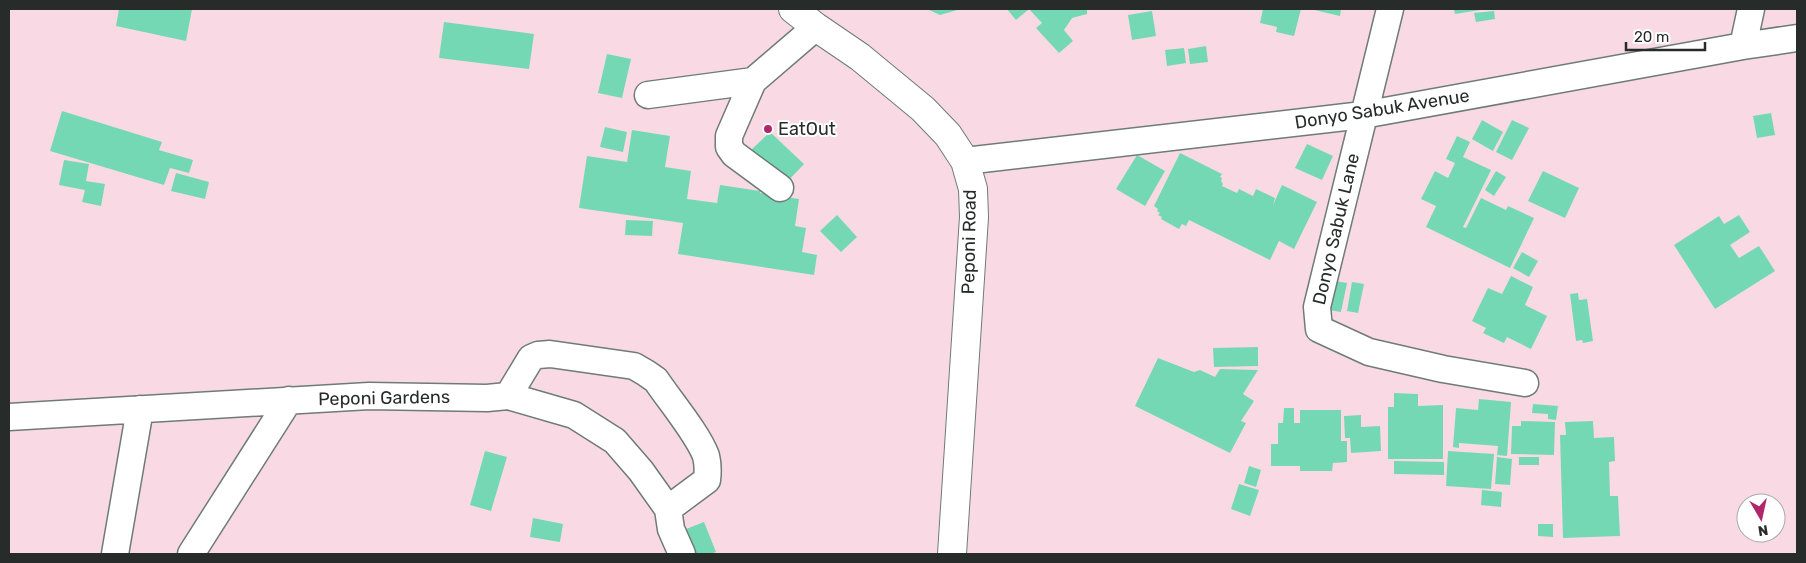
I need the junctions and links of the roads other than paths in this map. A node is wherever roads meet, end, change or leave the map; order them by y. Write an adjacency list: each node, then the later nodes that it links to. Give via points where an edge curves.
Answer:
1 (793, 9): 4 (main road, Peponi Road)
2 (1390, 9): 9 (street, Donyo Sabuk Lane)
3 (1752, 9): 6 (street)
4 (816, 27): 7 (street); 10 (main road, Peponi Road, via 860,56 922,109 948,135)
5 (1797, 38): 6 (street, Donyo Sabuk Avenue)
6 (1744, 46): 9 (street, Donyo Sabuk Avenue)
7 (753, 82): 8 (street); 11 (street, via 729,136 729,147)
8 (648, 95)
9 (1363, 115): 10 (street, Donyo Sabuk Avenue); 12 (street, Donyo Sabuk Lane, via 1317,307 1319,328 1369,352)
10 (965, 161): 21 (main road, Peponi Road, via 973,189 974,217)
11 (780, 188)
12 (1524, 383)
13 (508, 396): 14 (street, Peponi Gardens, via 369,396); 17 (street, Peponi Gardens, via 574,414 615,441); 17 (street, via 531,358 538,355 634,366 646,372 656,380 701,445 707,464 707,480)
14 (289, 400): 15 (street, Peponi Gardens); 19 (street)
15 (140, 409): 16 (street, Peponi Gardens); 18 (street)
16 (9, 417)
17 (668, 509): 20 (street, Peponi Gardens, via 671,529)
18 (115, 554)
19 (191, 554)
20 (682, 554)
21 (952, 554)

